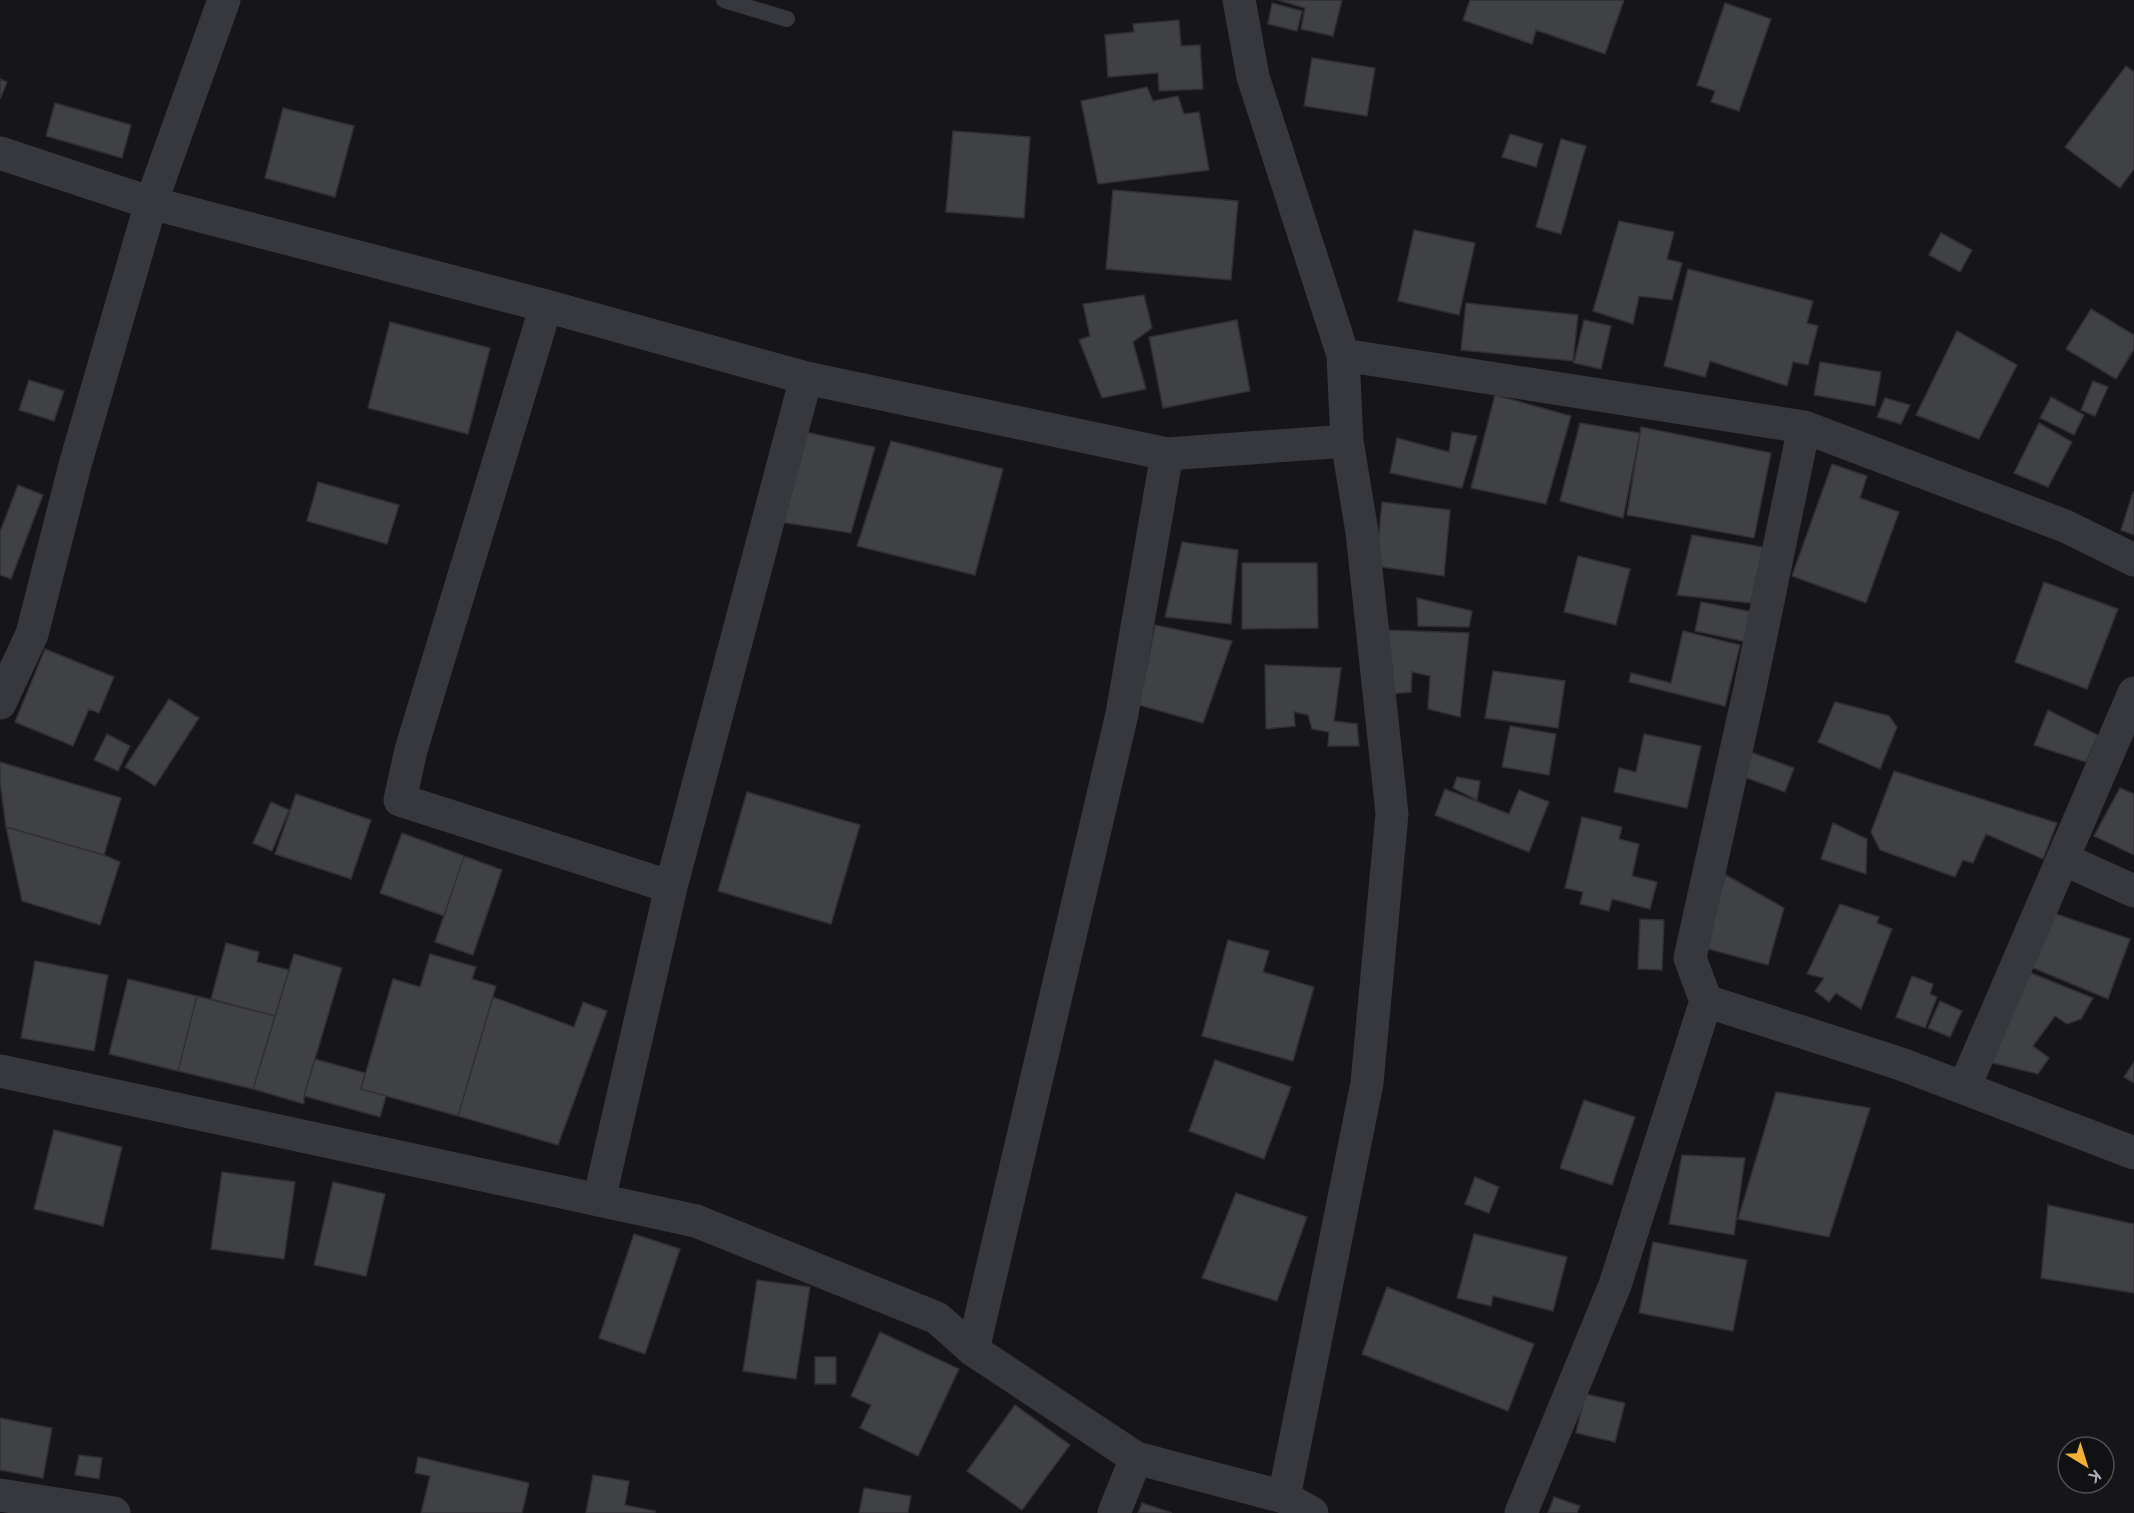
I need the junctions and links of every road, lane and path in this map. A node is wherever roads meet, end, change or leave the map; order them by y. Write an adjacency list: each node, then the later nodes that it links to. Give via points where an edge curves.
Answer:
1 (224, 0): 6 (street)
2 (724, 0): 4 (lane)
3 (1239, 0): 8 (street, via 1253,77)
4 (787, 19)
5 (0, 153): 6 (street)
6 (151, 203): 7 (street); 15 (street, via 75,465 32,634)
7 (546, 306): 9 (street); 17 (street, via 411,750 400,800)
8 (1343, 355): 10 (street); 11 (street)
9 (806, 378): 12 (street); 17 (street)
10 (1804, 427): 13 (street, via 2065,526); 19 (street, via 1690,958)
11 (1347, 441): 12 (street); 27 (street, via 1362,532 1392,814 1367,1083)
12 (1167, 454): 24 (street, via 1122,714)
13 (2134, 561)
14 (2134, 693): 16 (street)
15 (0, 703)
16 (2063, 859): 18 (street); 21 (street)
17 (671, 887): 23 (street)
18 (2134, 891)
19 (1706, 1001): 21 (street); 31 (street, via 1615,1285)
20 (0, 1071): 23 (street)
21 (1964, 1088): 22 (street)
22 (2134, 1153)
23 (599, 1200): 24 (street, via 696,1221 893,1300 937,1318)
24 (973, 1350): 25 (street)
25 (1136, 1458): 27 (street); 29 (street)
26 (0, 1495): 28 (street)
27 (1284, 1497): 30 (street)
28 (114, 1513)
29 (1114, 1513)
30 (1312, 1513)
31 (1521, 1513)

